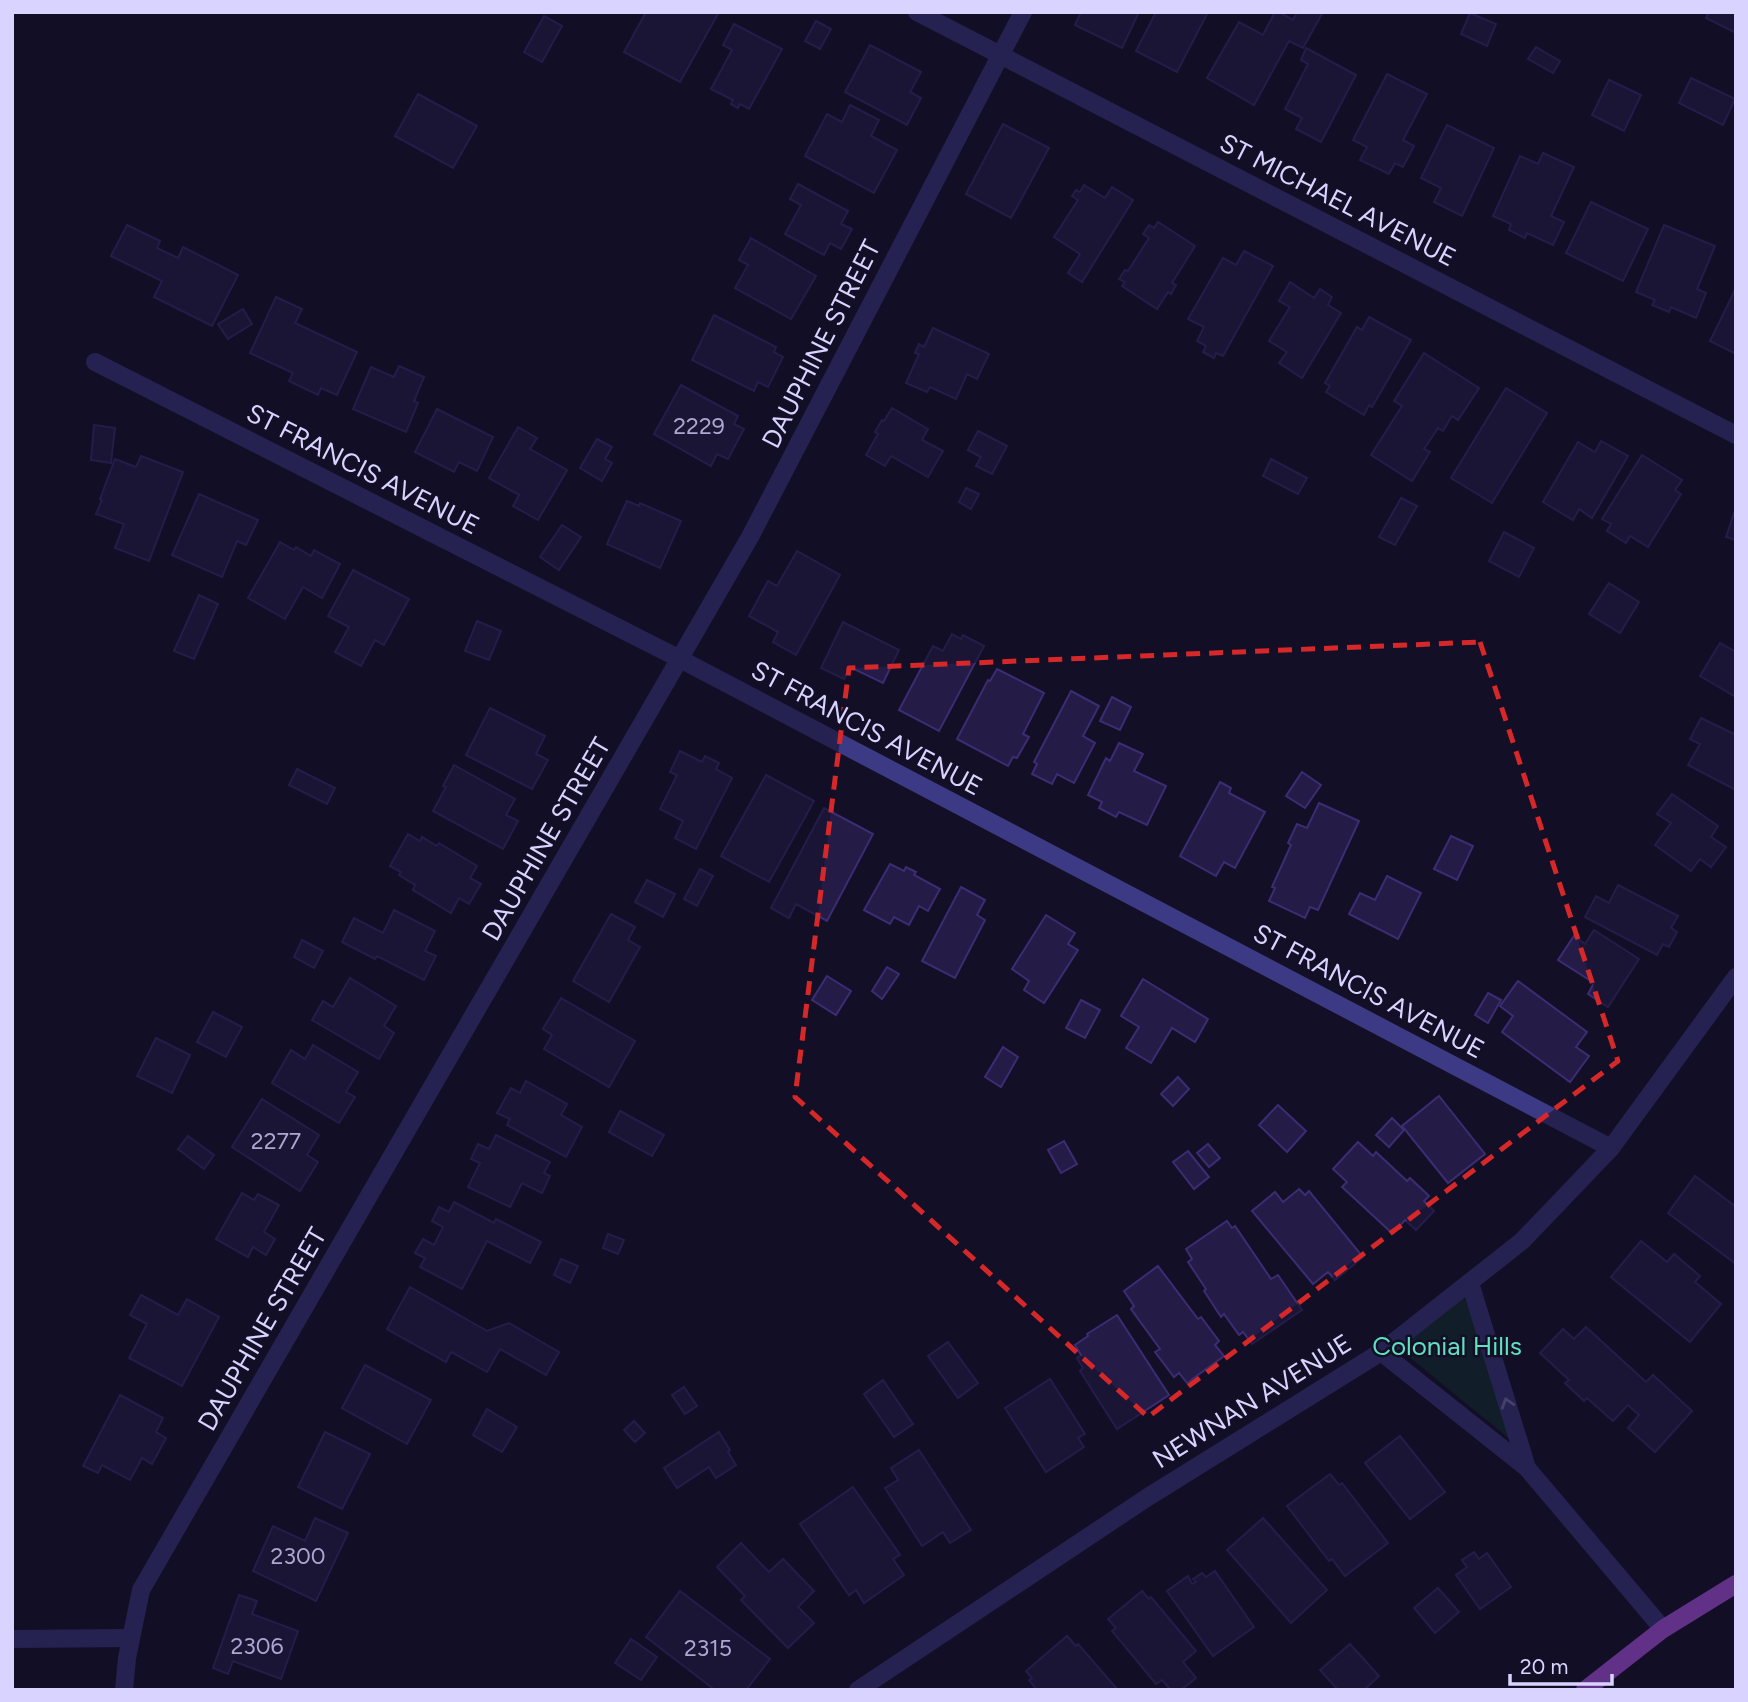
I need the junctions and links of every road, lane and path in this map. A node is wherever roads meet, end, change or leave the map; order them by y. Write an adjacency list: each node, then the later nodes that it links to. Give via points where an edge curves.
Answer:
1 (917, 12): 3 (street, ST MICHAEL AVENUE)
2 (1023, 12): 3 (street, DAUPHINE STREET)
3 (1000, 55): 5 (street, ST MICHAEL AVENUE); 6 (street, DAUPHINE STREET, via 750,537)
4 (95, 362): 6 (street, ST FRANCIS AVENUE)
5 (1736, 435)
6 (680, 659): 8 (street, ST FRANCIS AVENUE); 15 (street, DAUPHINE STREET, via 141,1590)
7 (1736, 977): 8 (street, NEWNAN AVENUE)
8 (1611, 1148): 9 (street, NEWNAN AVENUE, via 1522,1241)
9 (1470, 1283): 10 (street, NEWNAN AVENUE); 11 (street, one-way to 9)
10 (1381, 1352): 11 (street); 17 (street, NEWNAN AVENUE, via 1148,1497)
11 (1527, 1468): 13 (street)
12 (1736, 1584): 13 (main road)
13 (1662, 1629): 18 (main road)
14 (12, 1639): 15 (street)
15 (130, 1639): 16 (street, DAUPHINE STREET)
16 (124, 1690)
17 (858, 1690)
18 (1585, 1690)

